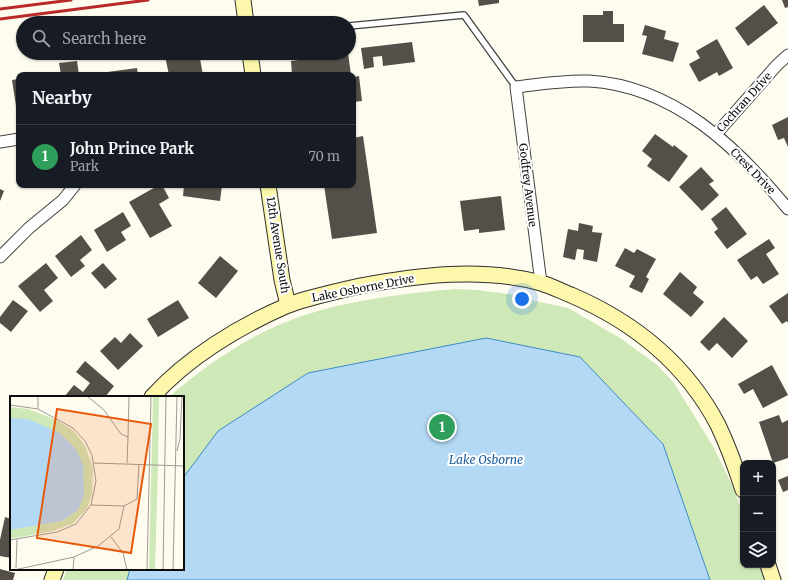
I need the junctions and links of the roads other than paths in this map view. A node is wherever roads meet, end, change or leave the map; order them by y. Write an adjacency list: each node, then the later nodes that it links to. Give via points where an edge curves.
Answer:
1 (243, 0): 2 (street)
2 (245, 16)
3 (356, 25): 7 (lane, via 464,15)
4 (788, 55): 8 (street, Cochran Drive)
5 (251, 60): 6 (street)
6 (253, 72)
7 (516, 87): 8 (street, Cochran Drive, via 560,81 590,81 619,86 648,94 675,106); 15 (street, Godfrey Avenue)
8 (716, 134): 13 (street, Crest Drive)
9 (16, 139): 10 (street)
10 (0, 142)
11 (72, 188): 14 (street)
12 (268, 188): 16 (street, 12th Avenue South)
13 (788, 209)
14 (0, 257)
15 (541, 283): 16 (street, Lake Osborne Drive, via 469,274 430,275 390,280); 18 (street, Lake Osborne Drive, via 623,321 669,358 686,376 718,425)
16 (288, 305): 17 (street, Lake Osborne Drive, via 238,330 187,364)
17 (153, 396)
18 (740, 481)
19 (769, 568): 22 (street)
20 (56, 570): 21 (street)
21 (52, 580)
22 (773, 580)

